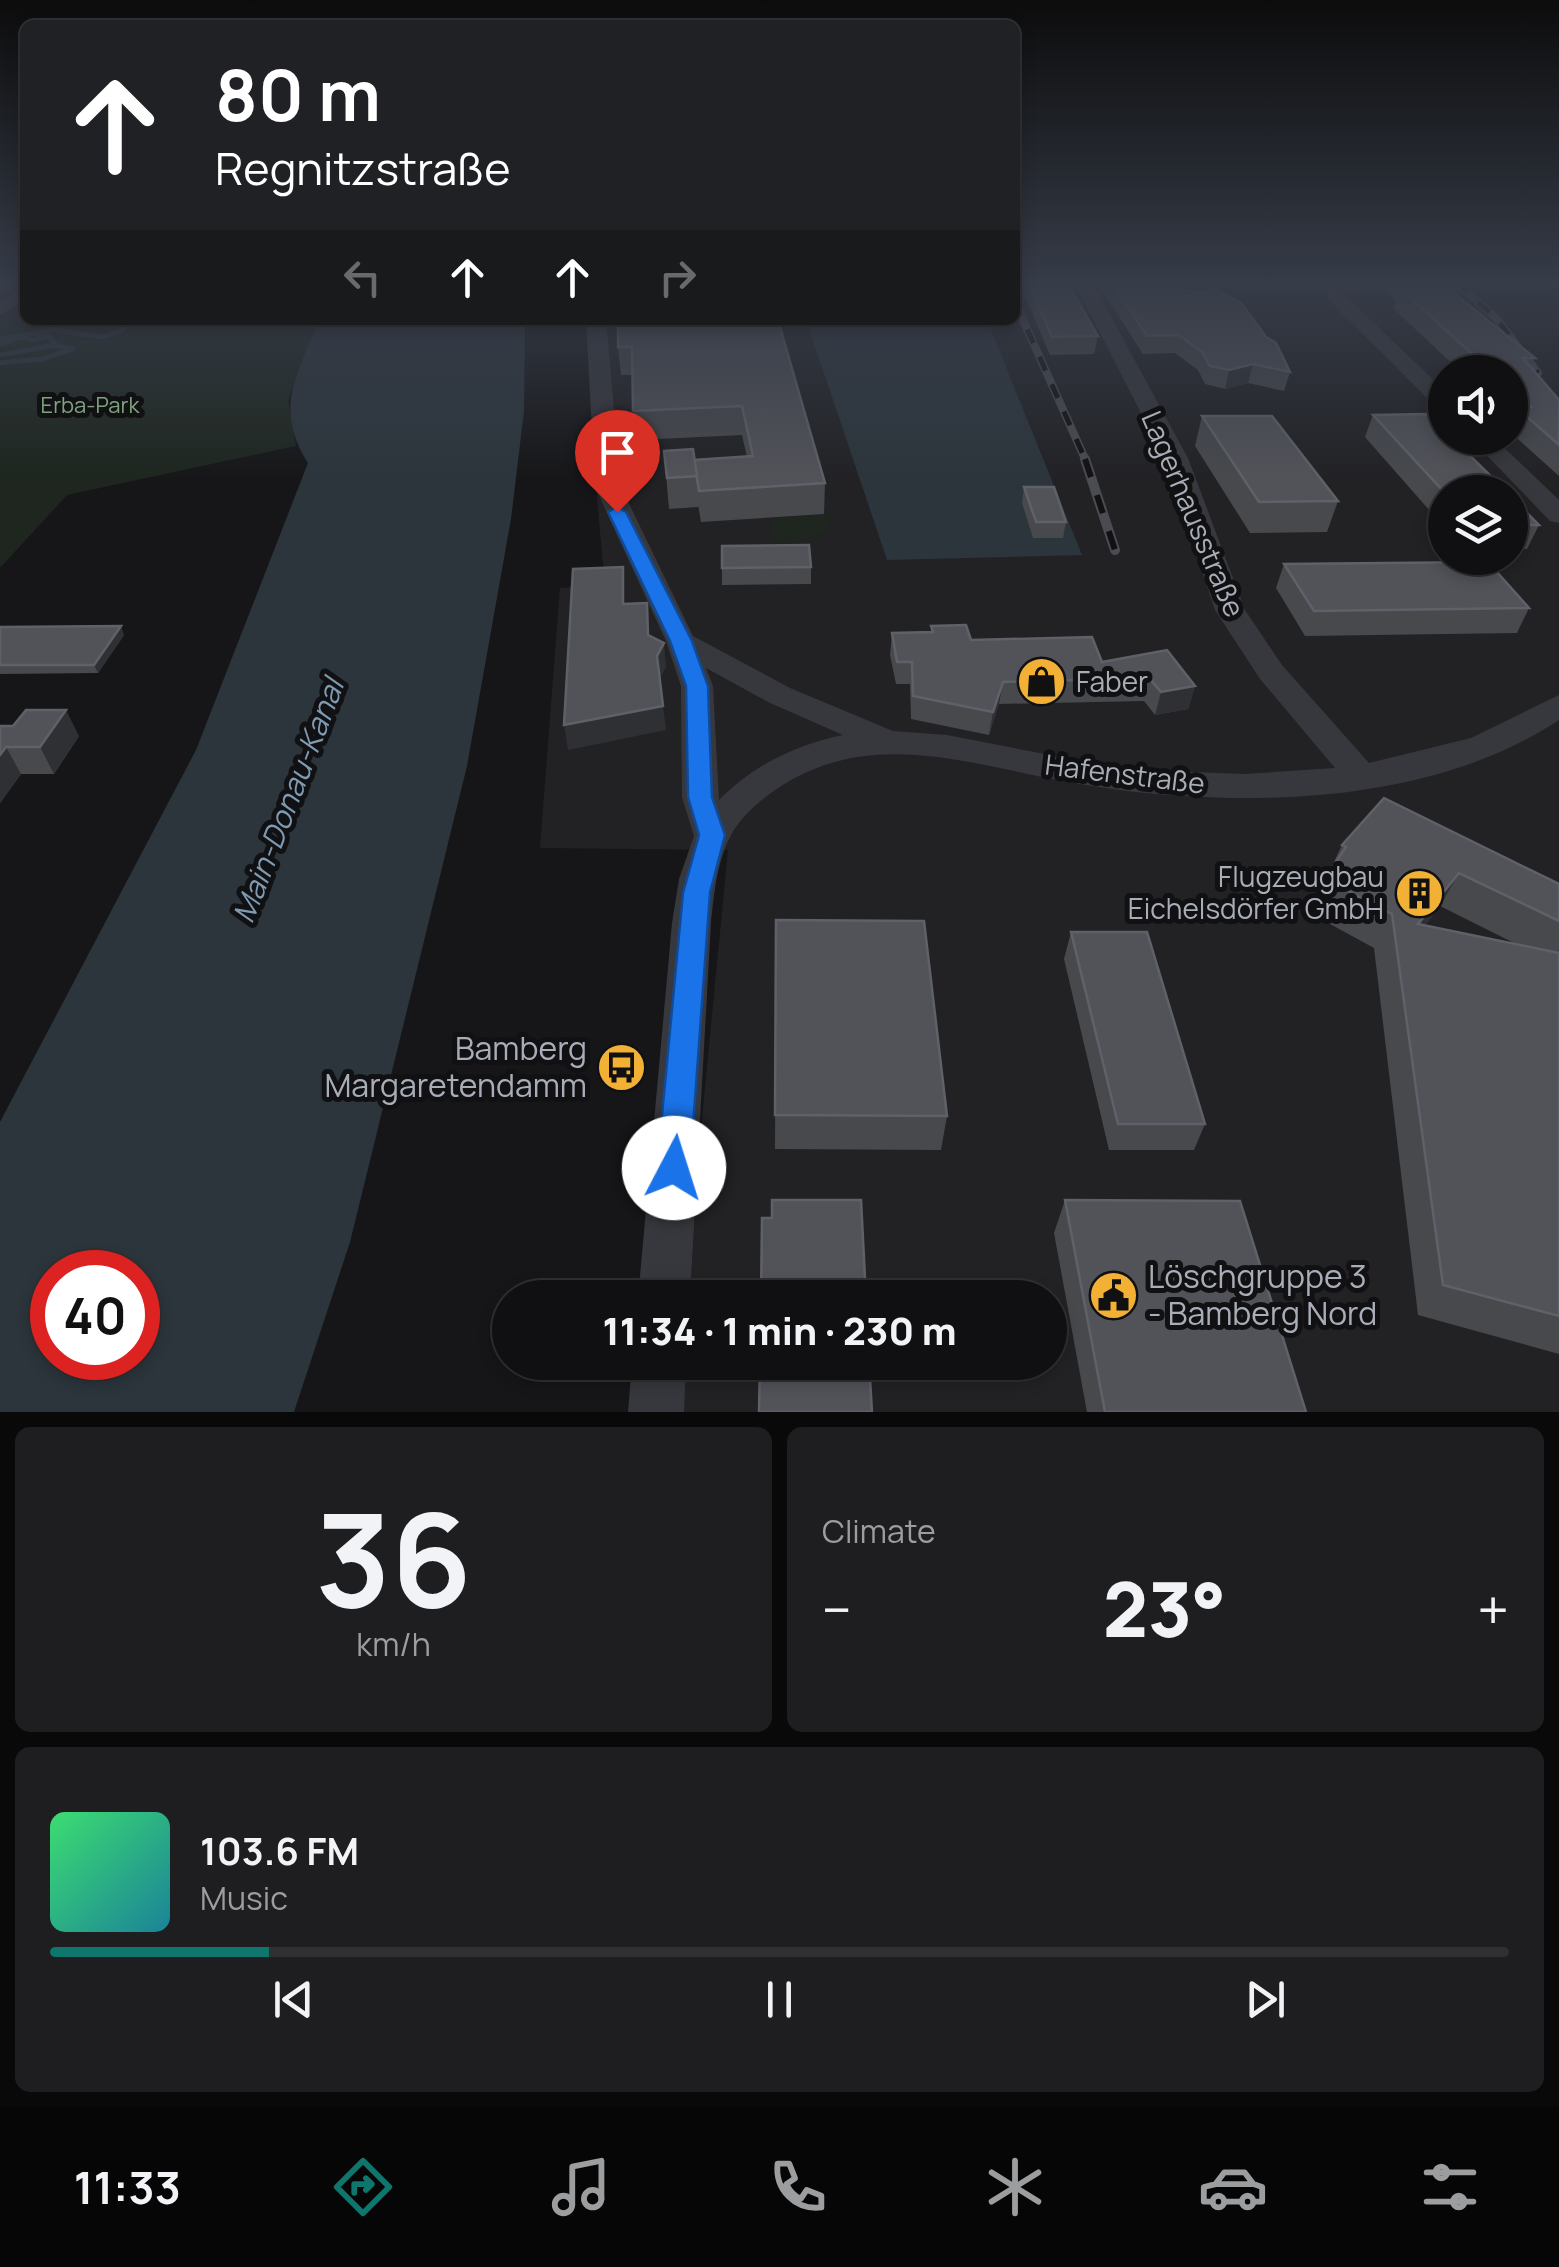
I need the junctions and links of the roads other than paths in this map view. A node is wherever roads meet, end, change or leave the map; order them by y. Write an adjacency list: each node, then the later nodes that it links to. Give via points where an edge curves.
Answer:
1 (598, 348): 7 (street, via 608,487)
2 (1118, 348): 10 (street, Lagerhausstraße, via 1176,458 1230,610 1271,672)
3 (1388, 348): 4 (street)
4 (1428, 387)
5 (1498, 455): 6 (street)
6 (1559, 514)
7 (681, 641): 9 (street, via 779,695); 11 (street, via 697,686 700,797)
8 (1559, 705): 10 (street, Hafenstraße, via 1487,743)
9 (885, 740): 10 (street, Hafenstraße, via 1204,786); 11 (street, Hafenstraße, via 816,751 791,762 755,786)
10 (1362, 777)
11 (712, 835): 12 (street, via 695,911)
12 (665, 1280)
13 (658, 1380): 14 (street)
14 (656, 1412)

